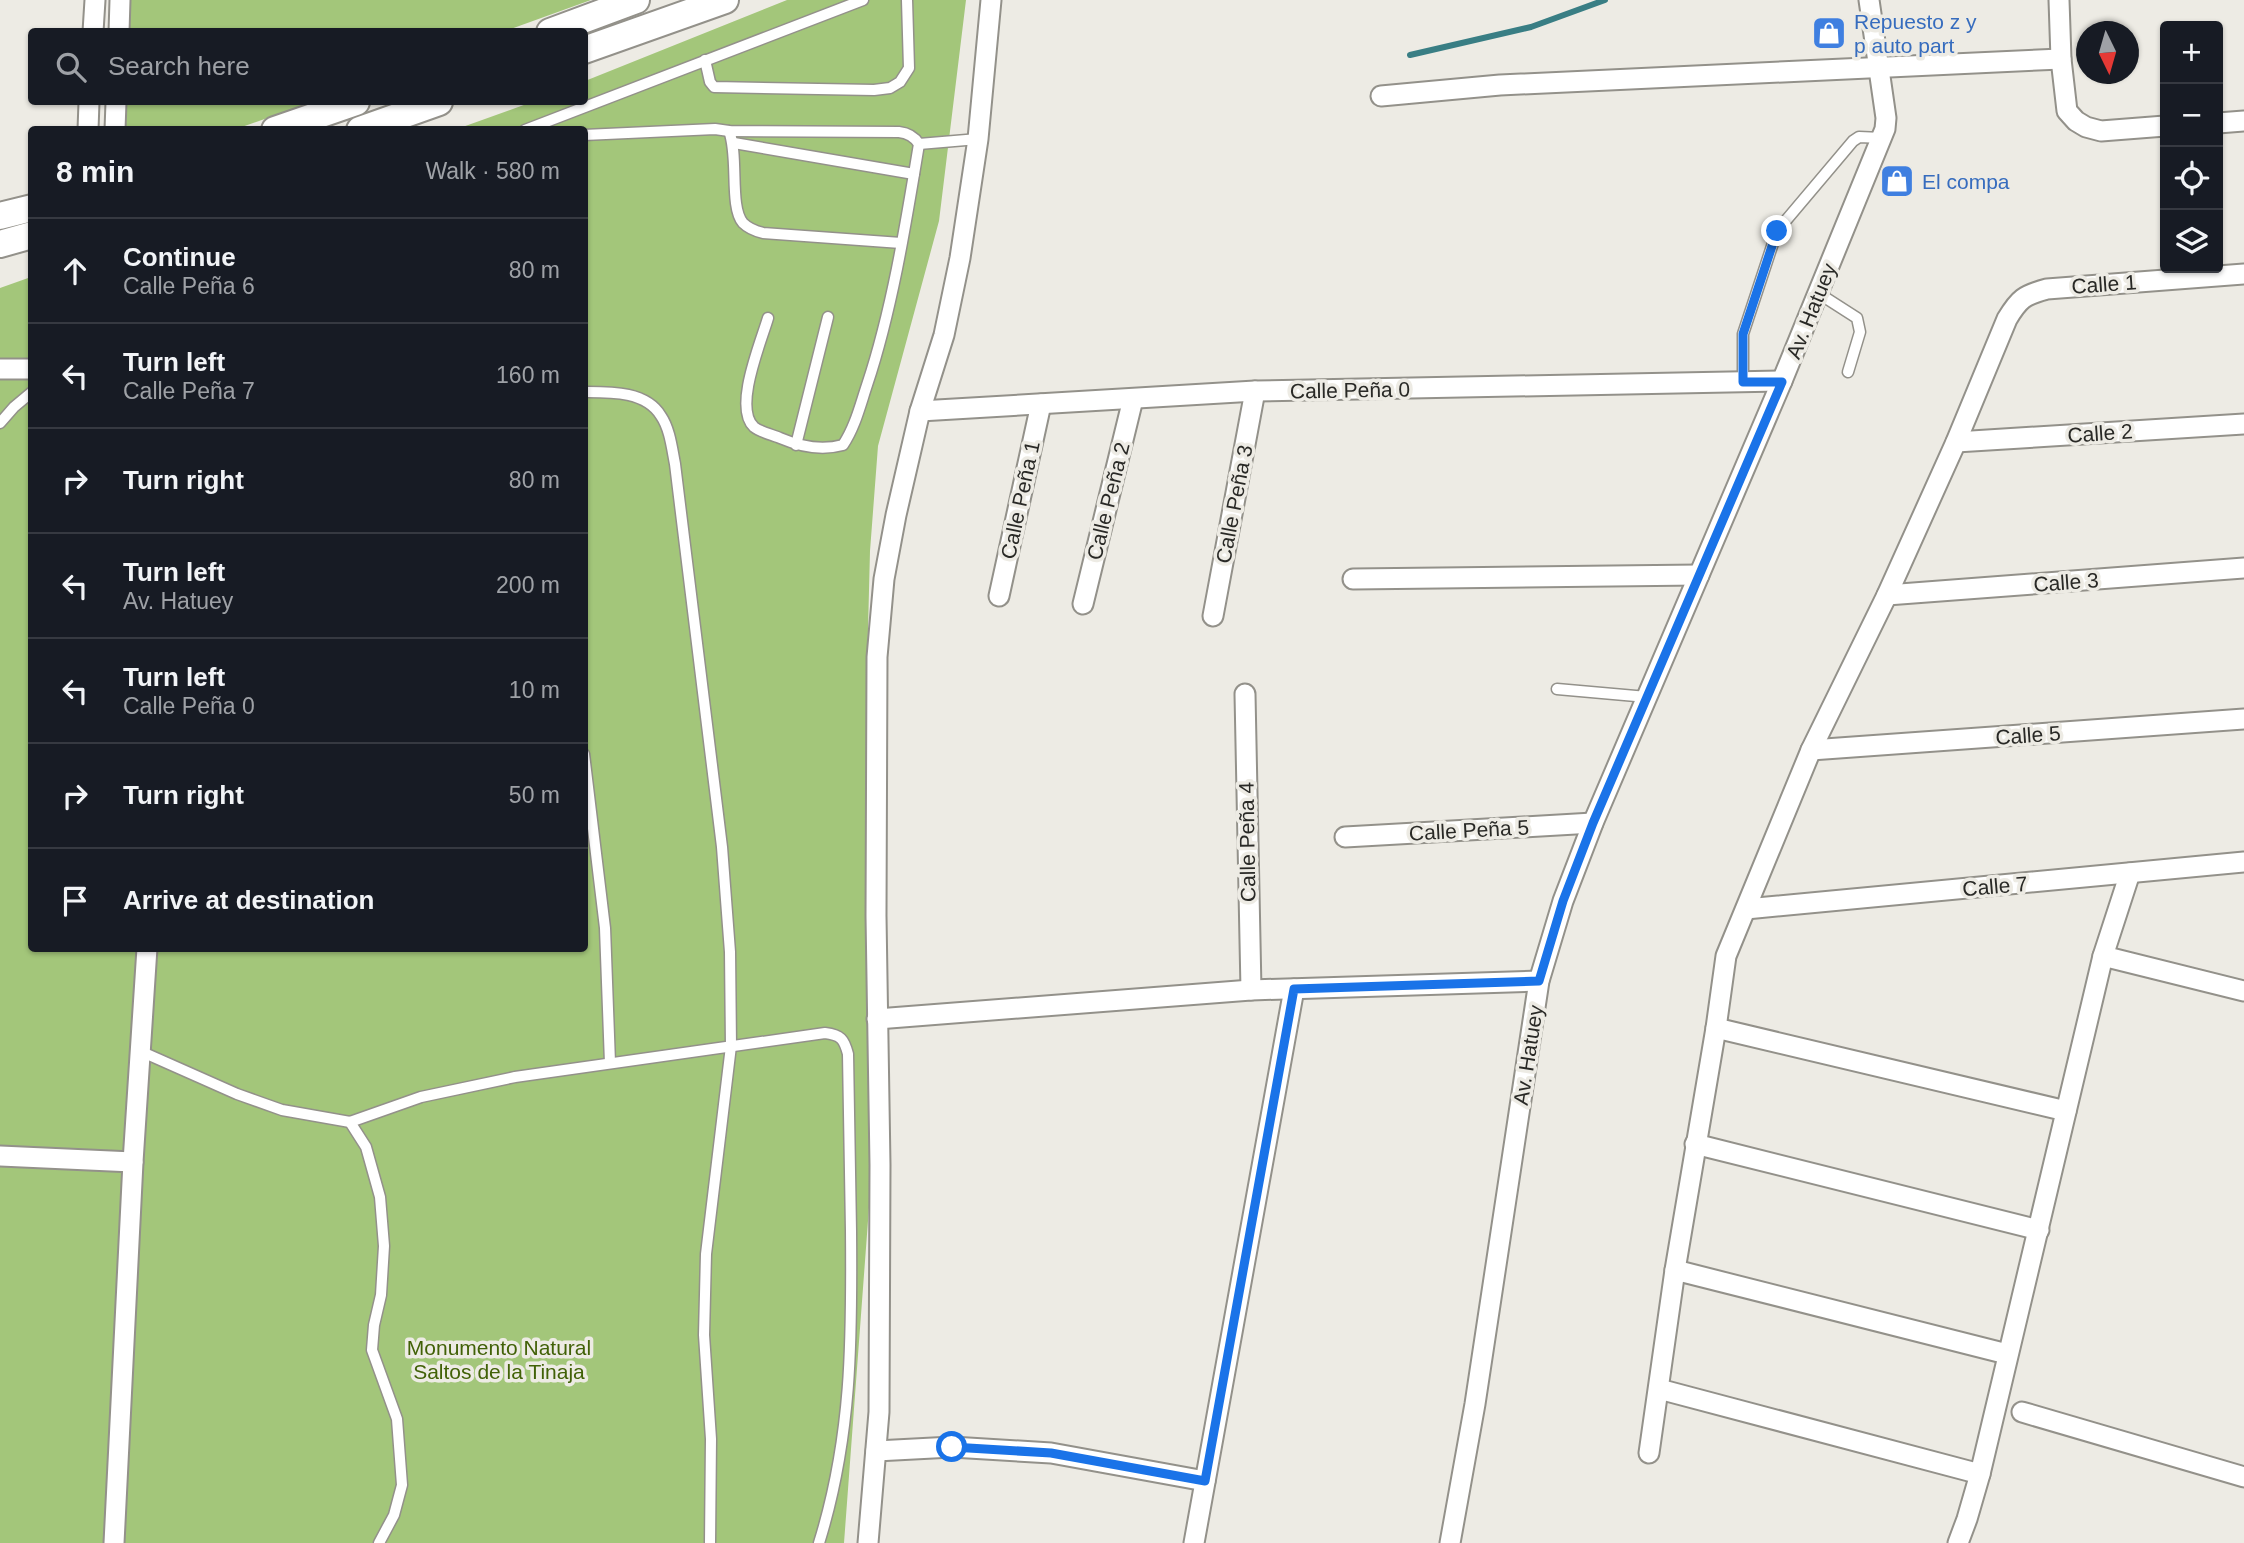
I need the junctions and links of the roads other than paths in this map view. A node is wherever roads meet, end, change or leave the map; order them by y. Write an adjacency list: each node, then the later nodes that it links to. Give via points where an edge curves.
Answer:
1 (95, 0): 10 (street)
2 (120, 0): 11 (street)
3 (636, 0): 12 (main road)
4 (725, 0): 13 (main road)
5 (863, 0): 15 (lane)
6 (907, 0): 15 (lane, via 909,68 890,88 714,87)
7 (991, 0): 33 (street)
8 (1869, 0): 16 (street, Av. Hatuey)
9 (2059, 0): 14 (street)
10 (93, 28)
11 (119, 28)
12 (561, 28)
13 (588, 49)
14 (2061, 59): 16 (street); 29 (street, via 2067,111 2076,121 2101,131)
15 (705, 60): 28 (lane)
16 (1878, 69): 17 (street, via 1500,85); 32 (street, Av. Hatuey, via 1886,118)
17 (1381, 96)
18 (89, 105): 24 (street)
19 (116, 105): 25 (street)
20 (347, 105): 26 (main road)
21 (431, 105): 27 (main road)
22 (2244, 121): 23 (street)
23 (2223, 123)
24 (88, 126)
25 (115, 126)
26 (287, 126)
27 (371, 126)
28 (535, 126)
29 (2160, 127)
30 (729, 131): 31 (lane); 34 (lane); 35 (lane, via 899,132)
31 (588, 135)
32 (1881, 138): 43 (street, Av. Hatuey); 49 (lane, via 1853,141 1777,231 1743,334)
33 (978, 139): 35 (lane); 56 (street, via 944,335)
34 (734, 143): 36 (lane); 40 (lane, via 736,211 751,230)
35 (919, 144): 36 (lane)
36 (914, 174): 40 (lane)
37 (28, 209): 38 (main road)
38 (0, 216)
39 (28, 236): 41 (main road)
40 (901, 243): 60 (lane, via 879,350 851,432 843,445 827,449)
41 (0, 244)
42 (2244, 274): 59 (street, Calle 1, via 2027,294 2007,319)
43 (1818, 293): 48 (lane, via 1857,318 1860,332); 50 (street, Av. Hatuey)
44 (768, 317): 60 (lane, via 746,394 746,412 754,427)
45 (828, 317): 60 (lane)
46 (0, 369): 47 (street)
47 (28, 369)
48 (1848, 372)
49 (1743, 382): 50 (street, Calle Peña 0); 51 (street, Calle Peña 0)
50 (1782, 382): 62 (street, Av. Hatuey)
51 (1255, 391): 54 (street, Calle Peña 0); 67 (street, Calle Peña 3)
52 (588, 393): 87 (lane, via 620,392 645,401 661,415 670,440 722,847)
53 (28, 395): 57 (lane)
54 (1133, 399): 55 (street, Calle Peña 0); 66 (street, Calle Peña 2)
55 (1041, 404): 56 (street, Calle Peña 0); 65 (street, Calle Peña 1)
56 (920, 411): 85 (street, via 895,515 877,657)
57 (0, 423)
58 (2244, 424): 59 (street, Calle 2)
59 (1956, 442): 64 (street)
60 (796, 445)
61 (2244, 568): 64 (street, Calle 3)
62 (1699, 575): 63 (street); 70 (street, Av. Hatuey)
63 (1353, 579)
64 (1887, 595): 72 (street)
65 (999, 596)
66 (1083, 604)
67 (1213, 616)
68 (1556, 689): 70 (lane)
69 (1245, 694): 83 (street, Calle Peña 4)
70 (1647, 697): 74 (street, Av. Hatuey)
71 (2244, 719): 72 (street, Calle 5)
72 (1811, 750): 78 (street)
73 (588, 786): 89 (lane, via 606,928)
74 (1593, 823): 75 (street, Calle Peña 5); 81 (street, Av. Hatuey)
75 (1345, 837)
76 (2244, 862): 77 (street, Calle 7)
77 (2130, 873): 78 (street, Calle 7); 80 (street)
78 (1746, 909): 86 (street, via 1726,956)
79 (147, 952): 88 (street)
80 (2104, 956): 84 (street); 90 (street)
81 (1539, 981): 82 (street); 111 (street, Av. Hatuey)
82 (1294, 989): 83 (street); 104 (street)
83 (1251, 990): 85 (street)
84 (2244, 991)
85 (877, 1020): 100 (street)
86 (1716, 1028): 90 (street); 92 (street)
87 (731, 1046): 89 (lane); 107 (lane, via 706,1254); 108 (lane, via 825,1033 838,1034 848,1054 852,1324 847,1415)
88 (140, 1051): 91 (lane, via 282,1110); 94 (street)
89 (610, 1063): 91 (lane, via 421,1097)
90 (2066, 1111): 95 (street)
91 (350, 1122): 106 (lane, via 366,1147 380,1197 384,1246 372,1350 397,1419 402,1485 394,1516)
92 (1695, 1144): 95 (street); 96 (street)
93 (0, 1156): 94 (street)
94 (133, 1162): 105 (street)
95 (2039, 1230): 97 (street)
96 (1675, 1270): 97 (street); 98 (street)
97 (2007, 1354): 102 (street)
98 (1659, 1389): 101 (street); 102 (street)
99 (2022, 1412): 103 (street)
100 (876, 1451): 104 (street, via 952,1447 1051,1453); 109 (street)
101 (1648, 1453)
102 (1980, 1474): 112 (street)
103 (2244, 1477)
104 (1205, 1481): 110 (street)
105 (114, 1543)
106 (379, 1543)
107 (710, 1543)
108 (820, 1543)
109 (868, 1543)
110 (1194, 1543)
111 (1450, 1543)
112 (1958, 1543)

